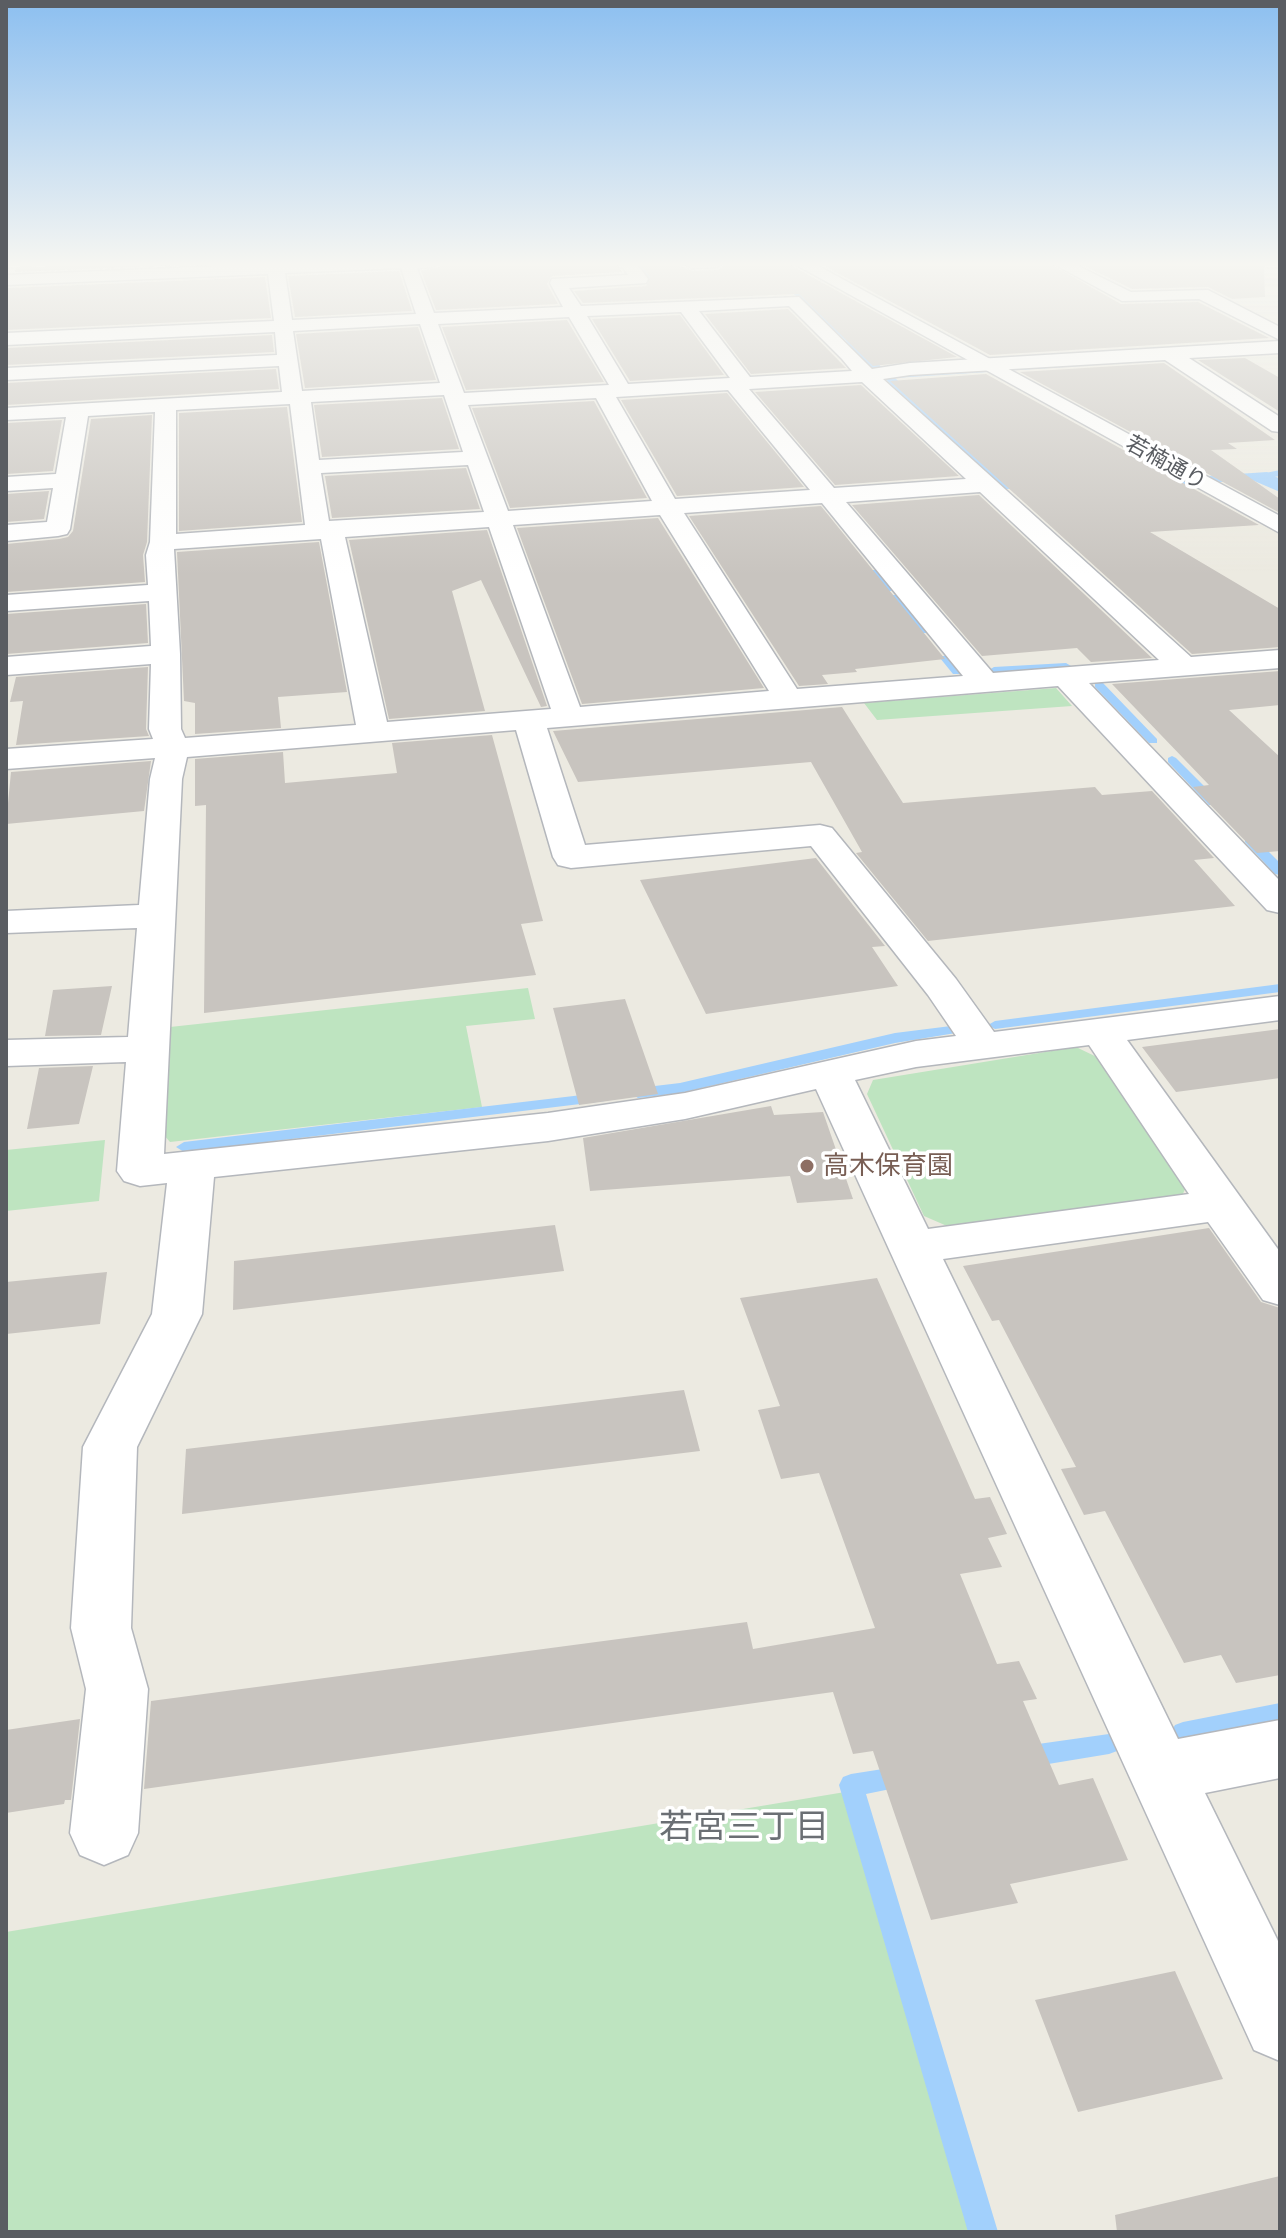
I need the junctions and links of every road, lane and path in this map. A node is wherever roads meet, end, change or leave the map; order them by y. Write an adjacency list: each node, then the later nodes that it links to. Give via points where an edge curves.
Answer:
1 (159, 366): 11 (street)
2 (290, 366): 16 (street)
3 (444, 366): 15 (street)
4 (600, 366): 14 (street)
5 (728, 366): 13 (street)
6 (866, 366): 12 (street)
7 (990, 366): 10 (street, 若楠通り)
8 (1019, 366): 10 (street)
9 (1189, 366): 20 (street)
10 (993, 368): 12 (street); 29 (street, 若楠通り)
11 (6, 374)
12 (878, 374): 13 (street); 25 (street)
13 (740, 384): 14 (street); 26 (street)
14 (612, 391): 15 (street); 27 (street)
15 (453, 394): 16 (street); 21 (street)
16 (296, 397): 17 (street); 22 (street)
17 (166, 405): 18 (street); 32 (street)
18 (78, 410): 19 (street); 23 (street)
19 (6, 414)
20 (1280, 426)
21 (474, 458): 22 (street); 28 (street)
22 (310, 467): 30 (street, via 317,525)
23 (66, 480): 24 (street); 31 (street, via 58,529)
24 (6, 484)
25 (985, 485): 26 (street); 38 (street)
26 (828, 495): 27 (street); 40 (street)
27 (667, 506): 28 (street); 41 (street)
28 (496, 517): 30 (street); 42 (street)
29 (1280, 526)
30 (325, 530): 32 (street); 44 (street, via 332,533)
31 (6, 533)
32 (163, 542): 33 (street)
33 (161, 592): 34 (street); 35 (street)
34 (6, 603)
35 (166, 654): 37 (street); 45 (street, via 165,729)
36 (1280, 659): 38 (street)
37 (6, 666)
38 (1184, 667): 39 (street)
39 (1066, 677): 40 (street); 47 (street)
40 (985, 683): 41 (street)
41 (788, 698): 42 (street)
42 (568, 715): 43 (street)
43 (528, 718): 44 (street); 52 (street, via 571,857 820,835)
44 (373, 732): 45 (street)
45 (173, 749): 46 (street); 48 (street, via 166,779)
46 (6, 759)
47 (1280, 902)
48 (157, 916): 49 (street); 53 (street)
49 (6, 922)
50 (1280, 1008): 51 (street)
51 (1100, 1031): 52 (street); 57 (street)
52 (982, 1044): 55 (street)
53 (148, 1049): 54 (street); 56 (street, via 140,1171)
54 (6, 1053)
55 (831, 1075): 56 (street, via 685,1106 548,1127); 58 (street)
56 (192, 1165): 62 (street, via 177,1314 110,1447 101,1628 117,1689)
57 (1220, 1205): 58 (street); 59 (street)
58 (912, 1247): 61 (street)
59 (1280, 1288)
60 (1280, 1749): 61 (street)
61 (1159, 1772): 63 (street)
62 (104, 1833)
63 (1280, 2024)

